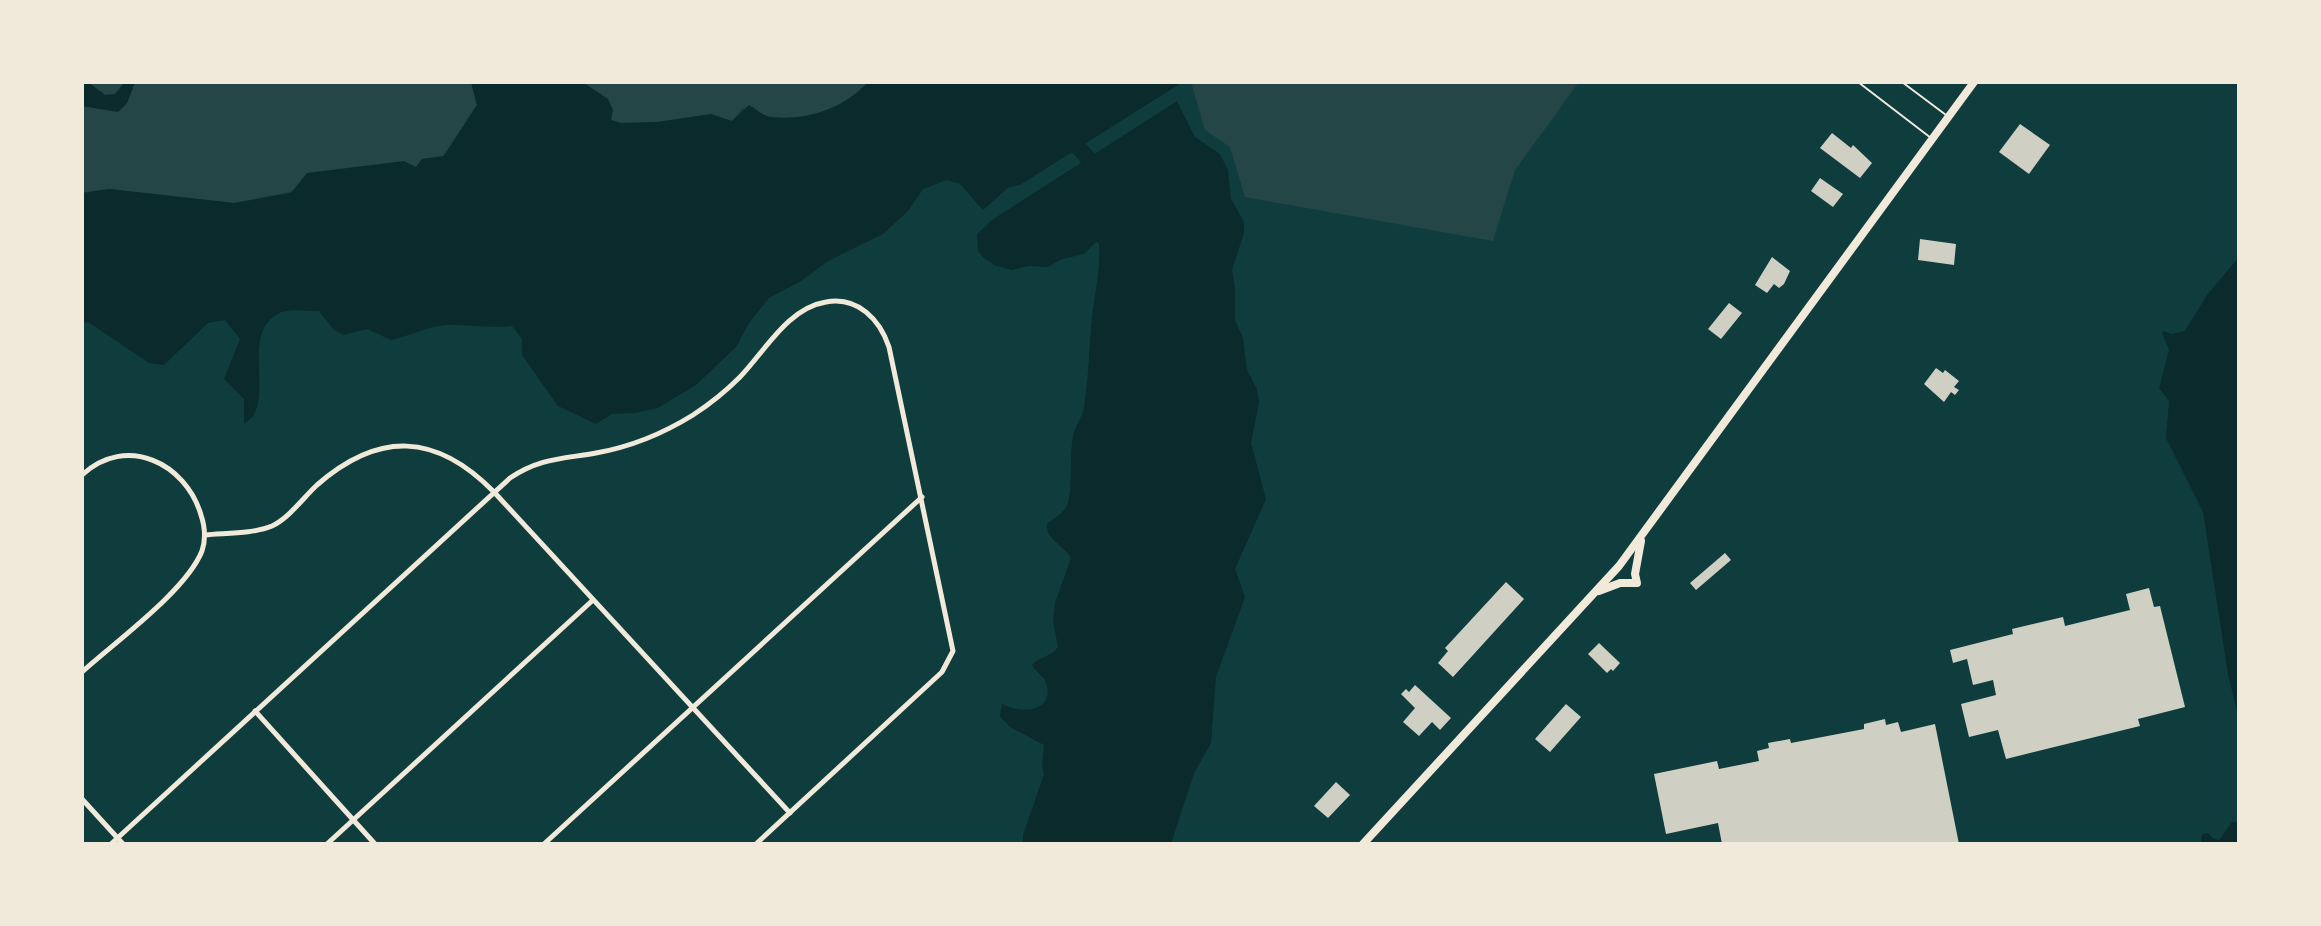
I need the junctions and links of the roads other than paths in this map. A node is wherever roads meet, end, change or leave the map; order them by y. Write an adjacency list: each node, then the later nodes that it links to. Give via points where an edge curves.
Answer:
1 (1858, 82): 5 (lane)
2 (1902, 82): 4 (lane)
3 (1974, 82): 4 (main road)
4 (1948, 117): 5 (main road)
5 (1932, 139): 10 (main road)
6 (82, 475): 9 (street, via 120,457 166,465 192,491)
7 (494, 492): 8 (street, via 536,463 620,447 672,427 739,378 798,314 823,302 844,302 864,310 886,336); 9 (street, via 462,464 436,451 381,447 338,467 272,526); 12 (street); 15 (street)
8 (922, 497): 14 (street); 17 (street, via 953,642 951,658)
9 (205, 535): 13 (street, via 197,561 177,585)
10 (1642, 537): 11 (main road); 11 (main road, via 1637,583 1620,583)
11 (1590, 598): 26 (main road)
12 (593, 600): 14 (street); 18 (street)
13 (82, 672)
14 (691, 709): 17 (street); 24 (street)
15 (255, 711): 18 (street); 19 (street)
16 (82, 799): 19 (street)
17 (790, 813): 25 (street)
18 (353, 820): 22 (street); 23 (street)
19 (118, 838): 20 (street); 21 (street)
20 (111, 844)
21 (123, 844)
22 (327, 844)
23 (375, 844)
24 (544, 844)
25 (756, 844)
26 (1363, 844)

